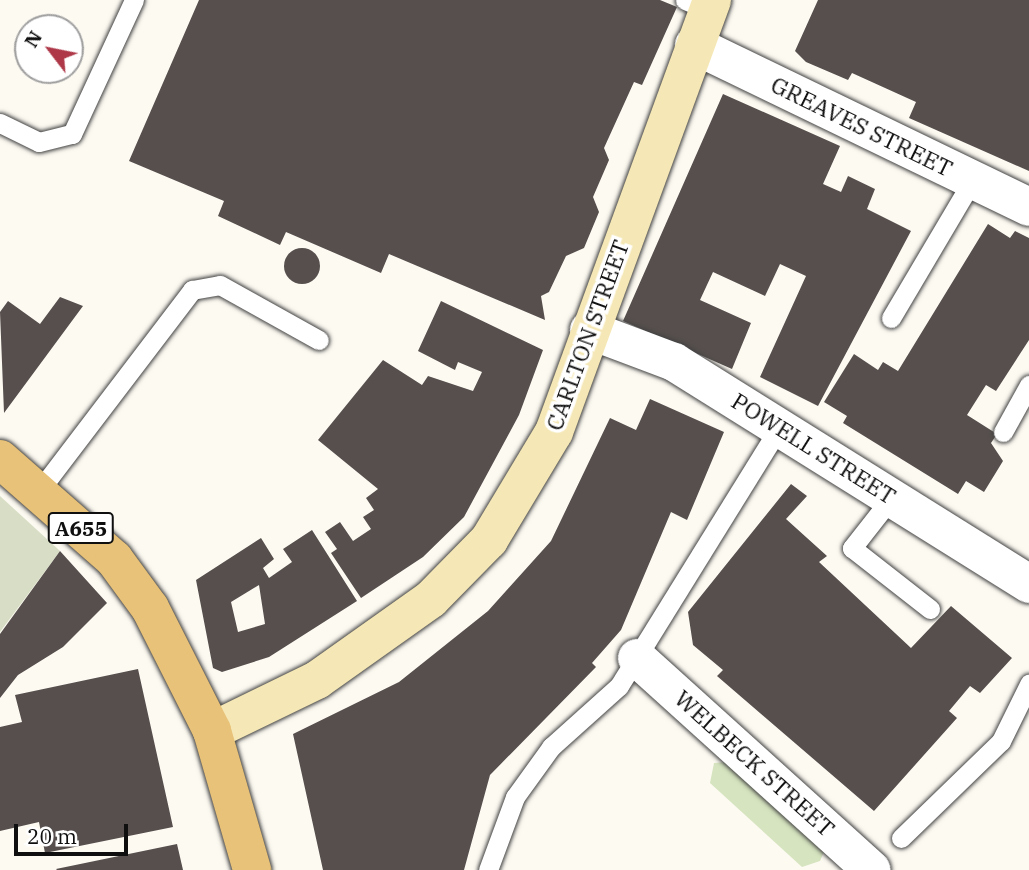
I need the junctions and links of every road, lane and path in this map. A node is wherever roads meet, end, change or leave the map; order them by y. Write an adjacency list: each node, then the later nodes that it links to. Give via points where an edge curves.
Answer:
1 (134, 0): 4 (lane, via 72,134 39,142)
2 (702, 3): 3 (street, CARLTON STREET)
3 (694, 45): 5 (street, GREAVES STREET); 8 (street, CARLTON STREET)
4 (0, 123)
5 (972, 181): 6 (street, GREAVES STREET); 7 (lane)
6 (1029, 207)
7 (891, 318)
8 (589, 330): 11 (street, POWELL STREET, via 674,362); 20 (street, CARLTON STREET, via 554,432 459,576 317,680)
9 (319, 340): 14 (lane, via 220,285 192,290)
10 (1029, 385): 12 (lane)
11 (780, 426): 15 (street, POWELL STREET); 18 (lane)
12 (1003, 432)
13 (0, 459): 14 (main road, A655)
14 (39, 491): 20 (main road, A655, via 114,559 150,608)
15 (892, 497): 16 (street, POWELL STREET); 17 (lane, via 852,548)
16 (1029, 584)
17 (930, 609)
18 (637, 658): 23 (lane, via 619,686 551,747 515,797); 24 (street, WELBECK STREET)
19 (1029, 684): 21 (lane, via 1001,741)
20 (212, 731): 22 (main road, A655)
21 (901, 838)
22 (252, 870)
23 (488, 870)
24 (872, 870)

